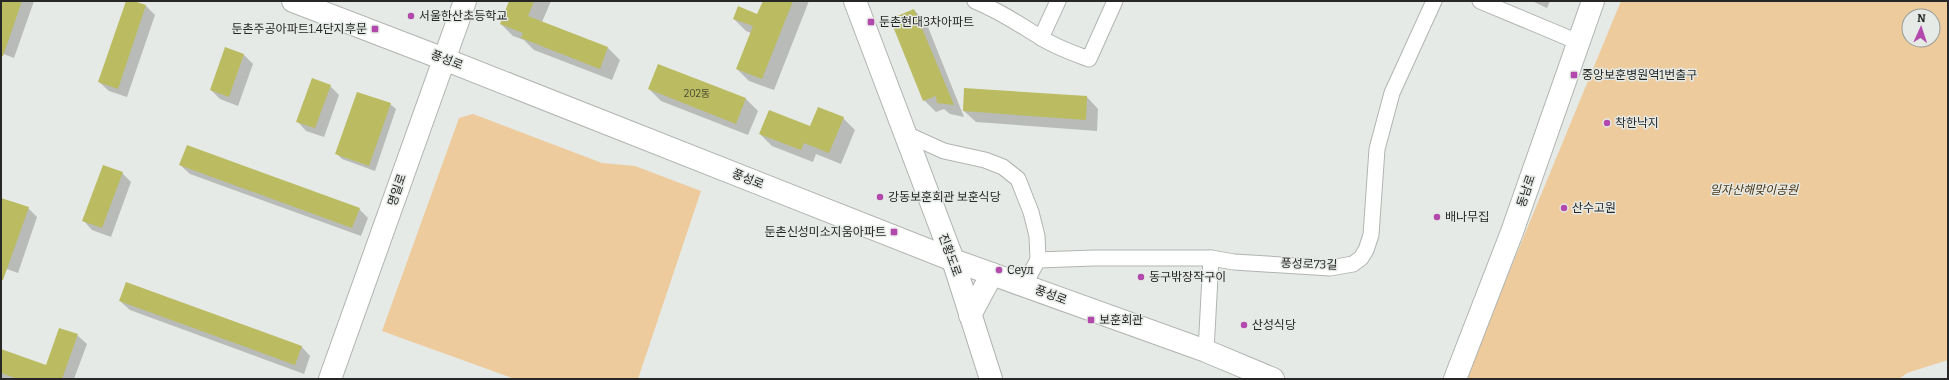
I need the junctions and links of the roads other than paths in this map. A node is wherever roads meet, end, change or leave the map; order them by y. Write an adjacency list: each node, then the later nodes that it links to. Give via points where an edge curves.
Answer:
1 (293, 1): 13 (main road, 풍성로)
2 (465, 1): 13 (main road, 명일로)
3 (855, 1): 14 (main road, 진황도로)
4 (975, 1): 10 (street)
5 (1058, 1): 11 (street)
6 (1115, 1): 11 (street, via 1089,58)
7 (1434, 1): 15 (street, 풍성로73길, via 1392,93 1377,149 1370,235 1361,258 1353,264 1330,268 1234,262)
8 (1480, 1): 12 (street)
9 (1593, 1): 12 (main road, 동남로)
10 (1000, 6): 11 (street)
11 (1041, 38)
12 (1578, 42): 25 (main road, 동남로, via 1512,232)
13 (444, 59): 16 (main road, 풍성로); 22 (main road, 명일로)
14 (904, 133): 16 (main road, 진황도로); 17 (street, via 944,152 984,160 1003,167 1018,178 1036,230)
15 (1211, 258): 17 (street, 풍성로73길); 21 (street)
16 (952, 260): 18 (main road, 풍성로); 20 (main road, 진황도로)
17 (1038, 260): 19 (street)
18 (992, 274): 19 (main road, 풍성로); 20 (main road)
19 (1024, 285): 21 (main road, 풍성로)
20 (970, 314): 23 (main road, 진황도로)
21 (1206, 351): 24 (main road, 풍성로)
22 (330, 379)
23 (991, 379)
24 (1274, 379)
25 (1455, 379)

